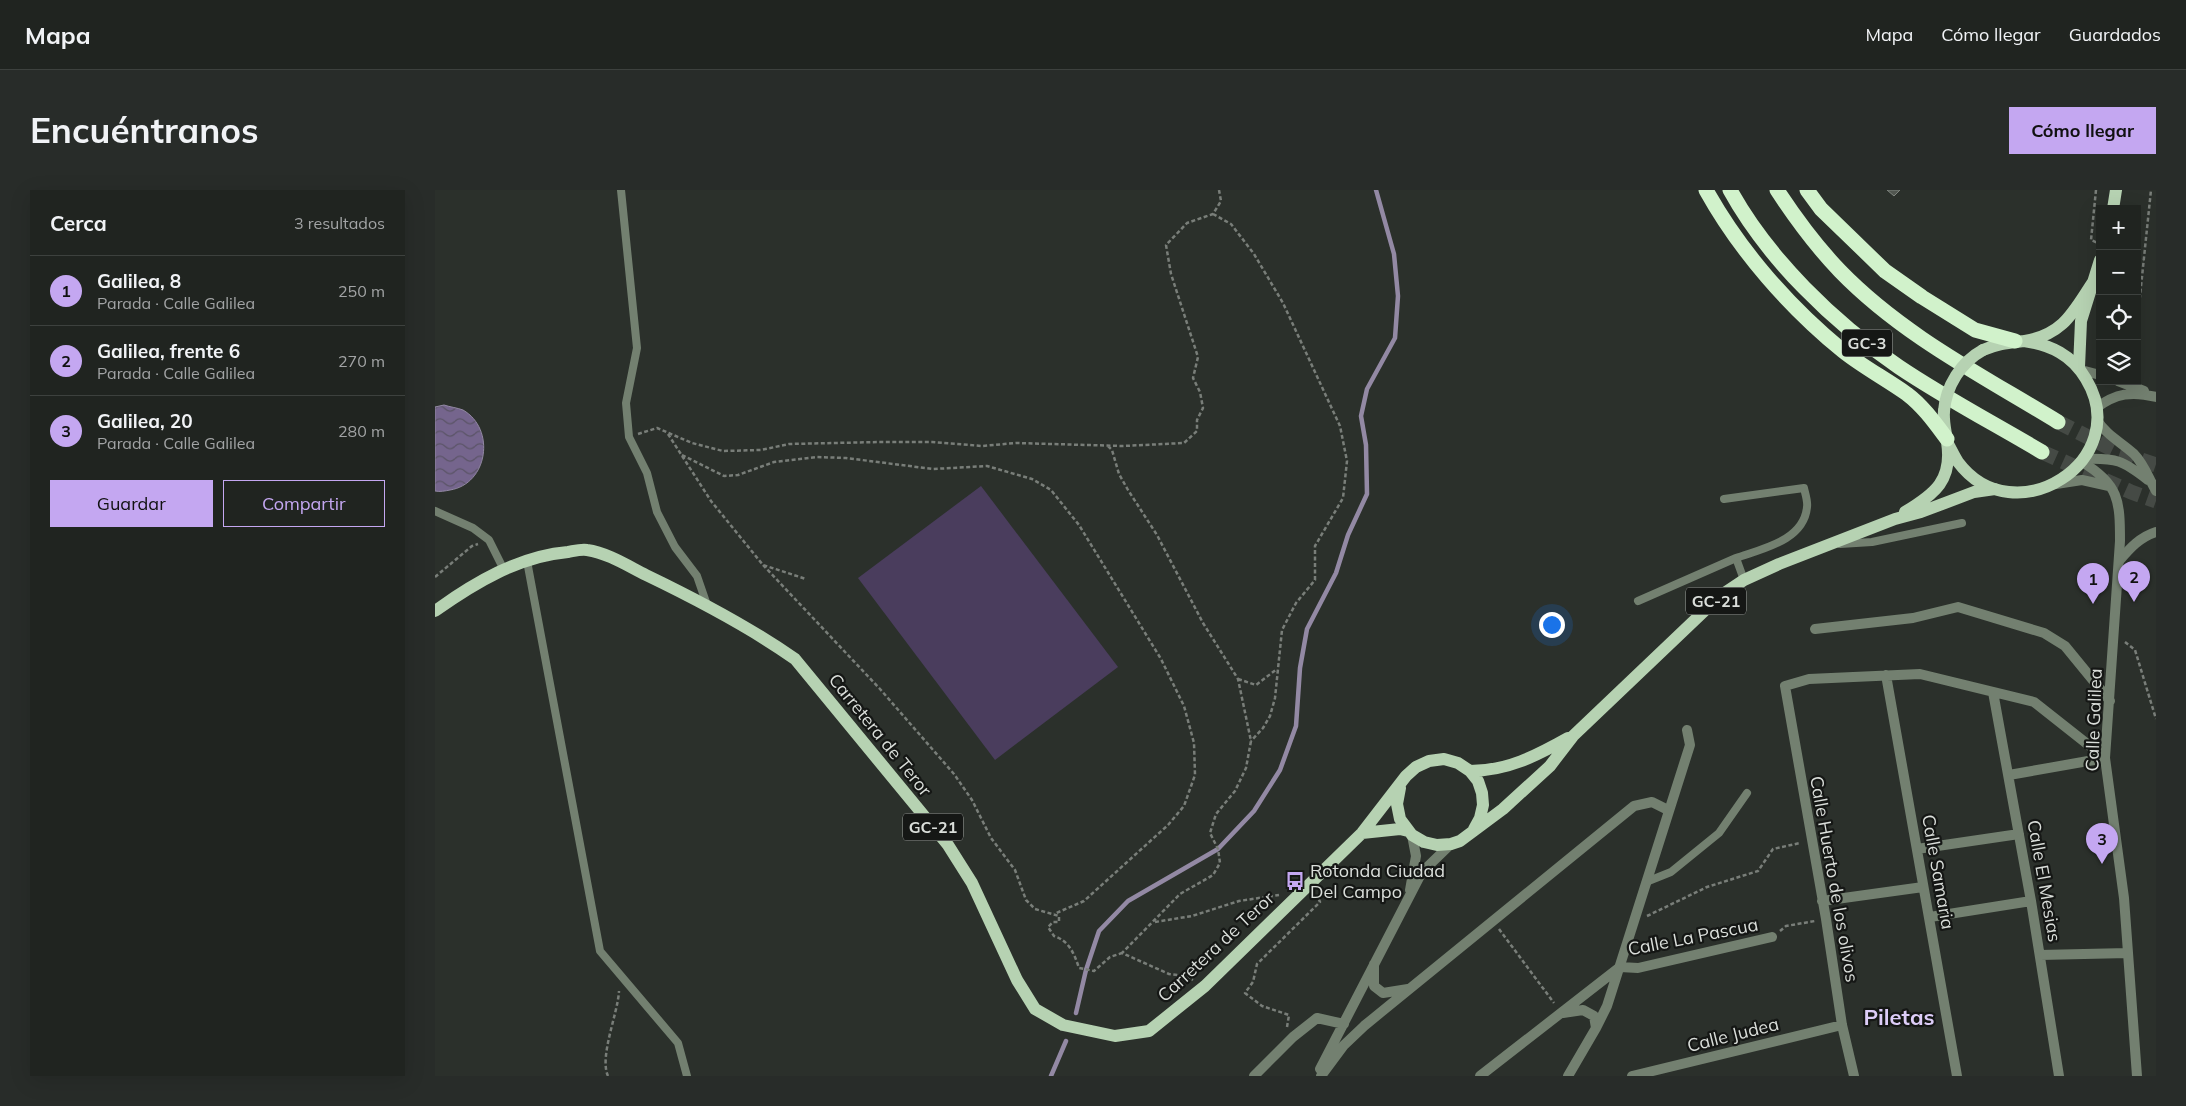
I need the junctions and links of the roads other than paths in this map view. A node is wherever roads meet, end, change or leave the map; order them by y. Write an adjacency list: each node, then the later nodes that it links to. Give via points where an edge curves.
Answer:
1 (621, 190): 36 (lane, via 637,348 626,404 629,436 647,473 657,512 675,547 697,576)
2 (1706, 190): 17 (highway, via 1719,214 1753,260 1799,310 1844,352 1908,394)
3 (1730, 190): 18 (highway, GC-3, via 1766,242 1811,296 1859,337 1899,367)
4 (1777, 190): 16 (highway, GC-3, via 1800,224 1840,271 1883,309 1923,340)
5 (1807, 190): 10 (highway, via 1821,210 1885,271 1922,298 1975,330)
6 (2116, 190): 7 (main road)
7 (2114, 205)
8 (2096, 273): 9 (main road, GC-21)
9 (2093, 282): 10 (main road, GC-21, via 2060,328 2041,337); 11 (main road, GC-21, via 2081,321)
10 (2020, 341): 11 (main road, GC-21, via 2050,347 2064,354); 17 (main road, GC-21, bridge, via 2001,342 1964,364 1952,381 1945,401 1943,422)
11 (2080, 369): 12 (street); 15 (main road, GC-21, via 2091,388)
12 (2096, 374)
13 (2128, 385): 14 (street)
14 (2156, 397): 15 (street, via 2123,394 2105,401)
15 (2097, 414): 19 (main road, GC-21, via 2095,434); 22 (street, via 2106,433 2141,462)
16 (2058, 422)
17 (1947, 441): 23 (main road, GC-21, via 1958,462 1974,478); 26 (main road, GC-21, via 1948,463 1940,484 1925,500)
18 (2042, 452)
19 (2083, 460): 20 (main road, GC-21, via 2070,475); 21 (street, Calle Galilea); 22 (street, via 2119,460)
20 (2056, 484): 21 (street, via 2082,480); 23 (main road, GC-21, via 2036,491 2015,493)
21 (2109, 486): 32 (street, Calle Galilea, via 2120,509)
22 (2153, 487)
23 (1995, 489): 26 (main road, GC-21, via 1974,492)
24 (1724, 499): 30 (lane, via 1804,488 1807,507 1802,523 1786,539)
25 (435, 511): 33 (lane, via 473,528 489,540)
26 (1895, 519): 29 (main road, GC-21)
27 (1962, 523): 29 (lane, via 1872,542)
28 (2156, 532): 32 (street, via 2133,545)
29 (1828, 544): 34 (main road, GC-21)
30 (1736, 558): 34 (lane); 35 (lane)
31 (527, 561): 33 (main road, Carretera de Teror / GC-21); 36 (main road, Carretera de Teror / GC-21, via 559,552 587,550 609,557); 72 (lane, via 600,951 678,1043)
32 (2119, 561): 41 (street, Calle Galilea)
33 (504, 570): 37 (main road, Carretera de Teror / GC-21, via 464,590)
34 (1743, 580): 43 (main road, GC-21, via 1720,596)
35 (1639, 601)
36 (707, 605): 51 (main road, Carretera de Teror / GC-21, via 763,636 795,659 948,845 972,882 1017,980 1035,1009 1063,1025 1115,1036 1149,1031 1205,986)
37 (435, 611)
38 (1815, 629): 41 (street, via 1913,618 1958,607 2044,633 2065,646)
39 (1886, 675): 40 (street, via 1920,674); 55 (street, Calle Samaria); 59 (street, Calle Huerto de los olivos, via 1809,679 1785,686)
40 (1993, 692): 44 (street, via 2034,702); 46 (street, Calle El Mesias)
41 (2110, 701): 44 (street, Calle Galilea)
42 (1687, 730): 49 (street, via 1690,745)
43 (1573, 736): 45 (main road, GC-21, via 1531,759 1487,771); 50 (main road, GC-21, via 1550,766 1503,809)
44 (2105, 758): 46 (street); 63 (street, Calle Galilea)
45 (1470, 771): 47 (main road, GC-21, via 1444,759 1429,761); 50 (main road, via 1478,781 1483,805 1481,818)
46 (2009, 775): 53 (street, Calle El Mesias)
47 (1406, 776): 51 (main road, GC-21); 52 (main road, via 1397,804 1400,819)
48 (1747, 793): 56 (lane, via 1719,833 1671,872)
49 (1668, 810): 56 (street); 67 (street, via 1652,802 1634,806)
50 (1474, 829): 54 (main road, GC-21)
51 (1362, 833): 52 (main road, via 1400,829)
52 (1410, 833): 54 (main road, via 1424,842); 58 (street, via 1416,856)
53 (2019, 834): 55 (street); 60 (street, Calle El Mesias)
54 (1451, 844): 58 (street, via 1422,872)
55 (1917, 849): 57 (street, Calle Samaria)
56 (1647, 882): 66 (street)
57 (1923, 886): 59 (street); 61 (street, Calle Samaria)
58 (1409, 898): 65 (street)
59 (1822, 901): 70 (street, Calle Huerto de los olivos)
60 (2031, 901): 61 (street); 64 (street, Calle El Mesias)
61 (1930, 917): 80 (street, Calle Samaria)
62 (1772, 937): 66 (street, Calle La Pascua, via 1638,968)
63 (2128, 953): 64 (street); 82 (street, Calle Galilea)
64 (2040, 955): 81 (street, Calle El Mesias)
65 (1373, 963): 67 (street, via 1374,986 1383,993); 69 (street)
66 (1620, 967): 68 (street); 71 (street)
67 (1408, 989): 75 (street, via 1345,1045)
68 (1562, 1014): 71 (street, via 1583,1010 1594,1016); 76 (street)
69 (1344, 1024): 73 (street, via 1317,1018); 74 (street)
70 (1842, 1025): 78 (street, Calle Judea); 79 (street, Calle Huerto de los olivos)
71 (1596, 1028): 77 (street)
72 (687, 1076)
73 (1254, 1076)
74 (1317, 1076)
75 (1321, 1076)
76 (1480, 1076)
77 (1568, 1076)
78 (1632, 1076)
79 (1854, 1076)
80 (1957, 1076)
81 (2059, 1076)
82 (2137, 1076)

